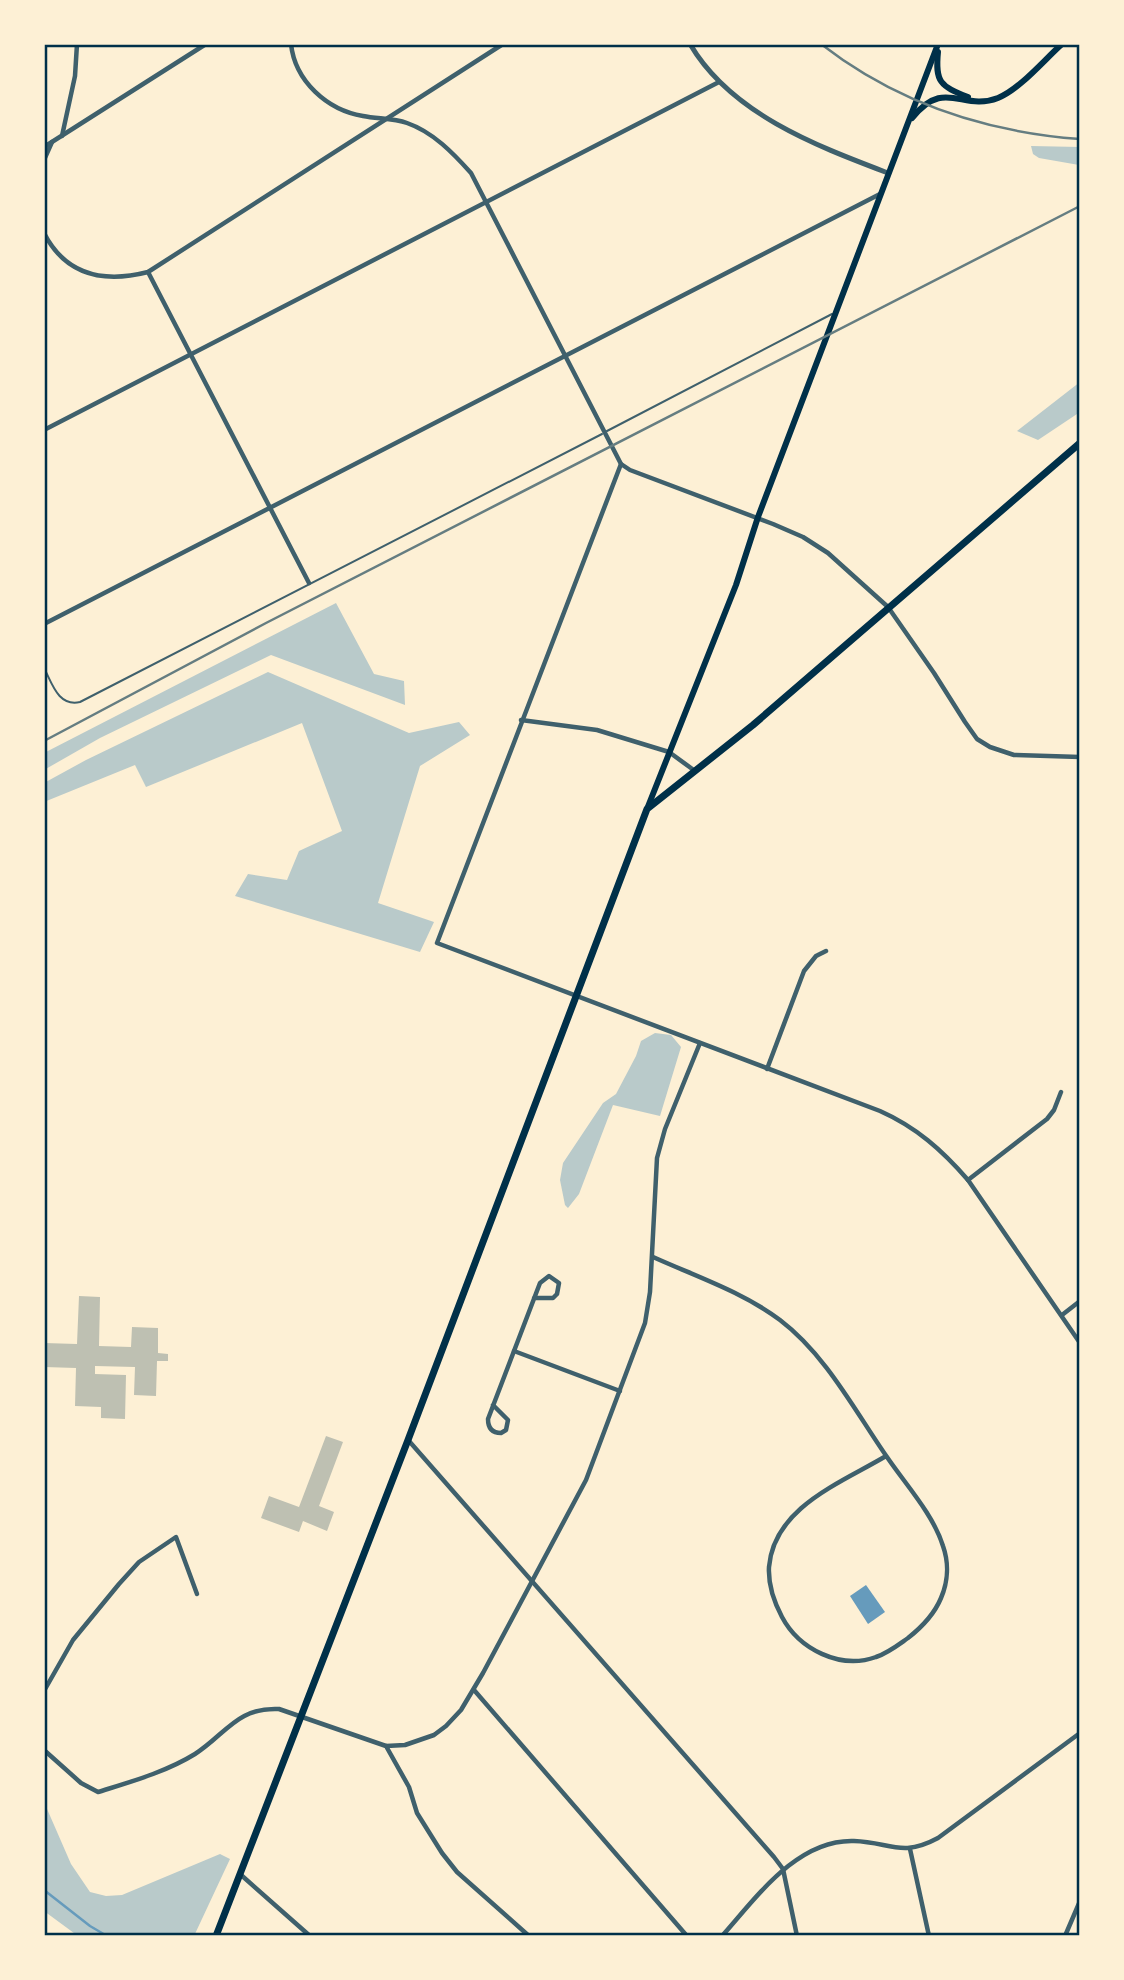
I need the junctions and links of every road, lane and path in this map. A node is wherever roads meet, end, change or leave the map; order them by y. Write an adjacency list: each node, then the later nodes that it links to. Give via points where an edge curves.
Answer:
1 (77, 44): 12 (street)
2 (206, 44): 12 (street)
3 (291, 44): 10 (street, via 298,68 321,98 345,111)
4 (503, 44): 10 (street)
5 (690, 44): 8 (street)
6 (938, 44): 9 (main road, via 936,68 943,85); 11 (main road)
7 (1062, 44): 9 (main road, via 1004,95)
8 (719, 82): 16 (street, via 787,128); 18 (street)
9 (979, 101): 11 (main road, via 937,98 923,104)
10 (386, 119): 18 (street, via 405,122 439,142 471,173); 20 (street)
11 (909, 122): 16 (main road)
12 (62, 135): 13 (street)
13 (52, 142): 14 (street); 15 (street)
14 (44, 147)
15 (44, 160)
16 (888, 173): 17 (main road)
17 (880, 194): 21 (main road); 23 (street)
18 (487, 201): 22 (street); 23 (street)
19 (44, 233): 20 (street, via 59,256 85,272 112,278)
20 (148, 272): 22 (street)
21 (836, 312): 25 (lane); 29 (main road)
22 (191, 353): 24 (street); 28 (street)
23 (565, 355): 25 (street); 28 (street)
24 (44, 430)
25 (606, 432): 27 (street); 30 (lane)
26 (1080, 443): 31 (main road)
27 (621, 464): 29 (street); 34 (street)
28 (271, 507): 30 (street); 32 (street)
29 (758, 517): 31 (street, via 828,553); 35 (main road, via 736,585)
30 (309, 583): 33 (lane, via 80,702 61,698)
31 (888, 607): 36 (street, via 977,739 1014,755); 37 (main road)
32 (44, 624)
33 (44, 668)
34 (521, 720): 35 (street, via 597,730); 40 (street, via 437,943)
35 (669, 751): 37 (street); 38 (main road)
36 (1080, 757)
37 (695, 771): 38 (main road)
38 (647, 809): 40 (main road)
39 (827, 951): 42 (street, via 804,971)
40 (577, 996): 41 (street); 53 (main road)
41 (700, 1043): 42 (street); 45 (street, via 657,1158)
42 (767, 1069): 44 (street, via 895,1118 930,1140)
43 (1061, 1093): 44 (street, via 1047,1119)
44 (968, 1180): 48 (street)
45 (653, 1257): 51 (street, via 645,1323); 54 (street, via 766,1310 794,1332)
46 (534, 1298): 46 (street, via 544,1278 559,1283 553,1298); 50 (street)
47 (1080, 1301): 48 (street)
48 (1062, 1315): 49 (street)
49 (1080, 1343)
50 (514, 1351): 51 (street); 52 (street)
51 (620, 1391): 55 (street, via 586,1480)
52 (494, 1405): 52 (street, via 488,1426 501,1433 508,1420)
53 (408, 1440): 55 (street); 59 (main road)
54 (886, 1456): 54 (street, via 944,1547 947,1574 942,1596 927,1621 893,1648 866,1659 825,1656 793,1635 780,1614 769,1581 772,1548 782,1527 804,1505)
55 (532, 1582): 57 (street); 64 (street)
56 (197, 1594): 58 (street, via 176,1538 139,1562 119,1584 73,1640)
57 (474, 1690): 61 (street, via 461,1710 434,1735); 70 (street)
58 (44, 1691)
59 (302, 1717): 61 (street); 62 (street, via 260,1708 245,1714 194,1754 144,1778 98,1792); 65 (main road)
60 (1080, 1733): 63 (street, via 938,1838)
61 (386, 1746): 69 (street, via 409,1787 417,1813 442,1853)
62 (44, 1750)
63 (911, 1849): 64 (street, via 841,1841); 73 (street)
64 (783, 1869): 71 (street); 72 (street)
65 (239, 1873): 67 (main road); 68 (street)
66 (1080, 1901): 74 (street)
67 (216, 1936)
68 (310, 1936)
69 (529, 1936)
70 (687, 1936)
71 (722, 1936)
72 (797, 1936)
73 (929, 1936)
74 (1065, 1936)

